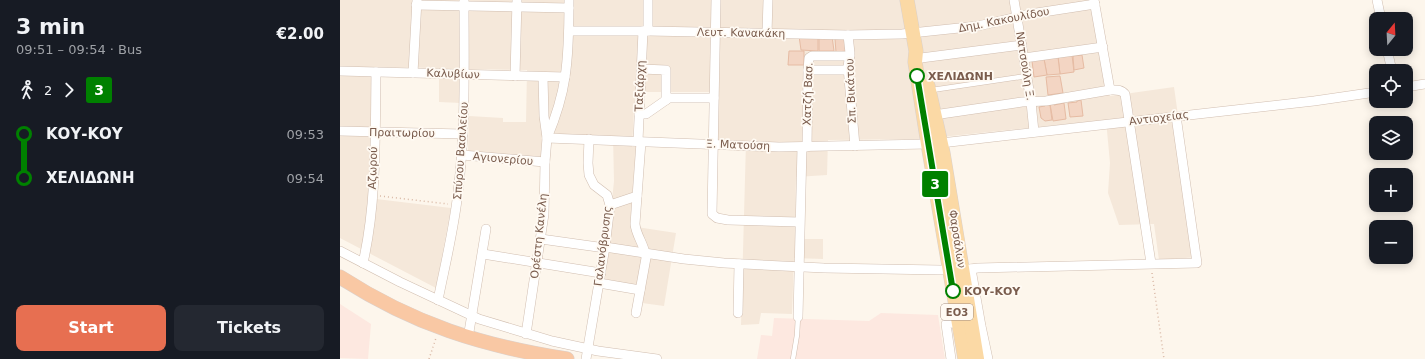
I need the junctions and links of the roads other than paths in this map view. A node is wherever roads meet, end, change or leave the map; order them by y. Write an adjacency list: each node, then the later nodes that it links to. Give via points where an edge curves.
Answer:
1 (648, 0): 15 (street, Ταξιάρχη)
2 (716, 0): 16 (street)
3 (768, 0): 17 (street)
4 (1014, 0): 13 (street, Νατσούλη Ξ.)
5 (1377, 0): 12 (street)
6 (907, 1): 18 (main road, Φαρσάλων / ΕΟ3)
7 (1095, 2): 13 (street, Δημ. Κακουλίδου); 21 (street)
8 (417, 3): 9 (street); 30 (street)
9 (464, 3): 10 (street); 31 (street, Σπύρου Βασιλείου)
10 (517, 4): 11 (street); 32 (street)
11 (569, 4): 14 (street, Ορέστη Κανέλη)
12 (1380, 12)
13 (1017, 17): 18 (street, Δημ. Κακουλίδου, via 978,26); 20 (street, Νατσούλη Ξ.)
14 (569, 31): 15 (street, Λευτ. Κανακάκη); 35 (street, Ορέστη Κανέλη)
15 (646, 31): 16 (street, Λευτ. Κανακάκη); 25 (street, Ταξιάρχη)
16 (716, 33): 17 (street, Λευτ. Κανακάκη); 41 (street)
17 (767, 33): 19 (street, Λευτ. Κανακάκη)
18 (913, 34): 19 (street, Λευτ. Κανακάκη); 22 (main road, Φαρσάλων / ΕΟ3)
19 (848, 35): 23 (street, Σπ. Βικάτου)
20 (1022, 45): 22 (street); 24 (street, Νατσούλη Ξ.)
21 (1103, 47): 24 (street); 39 (street)
22 (918, 54): 38 (main road, Φαρσάλων / ΕΟ3); 55 (main road, Φαρσάλων / ΕΟ3, via 915,62)
23 (850, 56): 26 (street, Χατζή Βασ., via 812,56 808,59); 27 (street, Σπ. Βικάτου)
24 (1024, 58): 33 (street, Νατσούλη Ξ.)
25 (641, 69): 42 (street, via 666,70); 44 (street, Ταξιάρχη)
26 (808, 70): 27 (street); 58 (street, Χατζή Βασ.)
27 (848, 70): 57 (street, Σπ. Βικάτου)
28 (340, 71): 29 (street, Καλυβίων)
29 (376, 72): 30 (street, Καλυβίων); 49 (street, Αζωρού)
30 (413, 73): 31 (street, Καλυβίων)
31 (465, 74): 32 (street, Καλυβίων); 51 (street, Σπύρου Βασιλείου)
32 (515, 76): 34 (street, Καλυβίων)
33 (1027, 76): 38 (lane); 43 (street, Νατσούλη Ξ.)
34 (543, 77): 35 (street, Καλυβίων); 52 (street, Ορέστη Κανέλη)
35 (565, 77): 52 (street, Ορέστη Κανέλη, via 557,112)
36 (1425, 84): 37 (street)
37 (1413, 86)
38 (929, 90): 45 (main road, Φαρσάλων / ΕΟ3)
39 (1110, 90): 43 (street); 47 (street, via 1120,90 1125,94)
40 (1369, 93): 46 (street, Αντιοχείας)
41 (714, 98): 42 (street); 56 (street)
42 (666, 100): 44 (street, via 646,114)
43 (1031, 102): 45 (street); 50 (street, Νατσούλη Ξ.)
44 (639, 114): 54 (street, Ταξιάρχη)
45 (934, 115): 55 (main road, Φαρσάλων / ΕΟ3)
46 (1176, 116): 47 (street, Αντιοχείας); 71 (street, via 1197,262)
47 (1130, 122): 50 (street, Αντιοχείας); 71 (street)
48 (340, 131): 49 (street, Πραιτωρίου)
49 (375, 132): 51 (street, Πραιτωρίου); 72 (street, Αζωρού, via 372,195)
50 (1034, 132): 55 (street, Αντιοχείας)
51 (463, 134): 59 (street, Σπύρου Βασιλείου)
52 (547, 138): 53 (street, Ξ. Ματούση); 60 (street, Ορέστη Κανέλη)
53 (589, 139): 54 (street, Ξ. Ματούση); 62 (street, Γαλανόβρυσης, via 589,175 594,185 607,195)
54 (639, 142): 56 (street, Ξ. Ματούση); 61 (street, Ταξιάρχη)
55 (934, 143): 57 (street, Ξ. Ματούση); 75 (main road, Φαρσάλων / ΕΟ3); 85 (main road, Φαρσάλων / ΕΟ3)
56 (713, 144): 58 (street, Ξ. Ματούση); 63 (street, via 712,214 728,220)
57 (854, 146): 58 (street, Ξ. Ματούση)
58 (804, 147): 63 (street, Χατζή Βασ.)
59 (462, 155): 60 (street, Αγιονερίου); 80 (street, Σπύρου Βασιλείου, via 457,205)
60 (545, 162): 65 (street, Ορέστη Κανέλη)
61 (637, 196): 62 (street); 68 (street, Ταξιάρχη, via 635,229)
62 (610, 205): 66 (street, Γαλανόβρυσης)
63 (799, 222): 74 (street, Χατζή Βασ.)
64 (486, 229): 69 (street)
65 (541, 239): 66 (street); 70 (street, Ορέστη Κανέλη)
66 (605, 248): 68 (street); 78 (street, Γαλανόβρυσης)
67 (340, 251): 72 (street)
68 (646, 253): 73 (street); 79 (street)
69 (483, 254): 70 (street); 83 (street)
70 (537, 263): 78 (street); 86 (street, Ορέστη Κανέλη)
71 (1151, 263): 75 (street)
72 (363, 264): 80 (street)
73 (739, 264): 74 (street); 82 (street)
74 (799, 266): 76 (street); 84 (street, Χατζή Βασ.)
75 (966, 269): 95 (main road, Φαρσάλων / ΕΟ3); 96 (street)
76 (940, 270)
77 (340, 277): 87 (highway, via 401,312)
78 (600, 278): 79 (street); 88 (street, Γαλανόβρυσης)
79 (640, 290): 81 (street)
80 (438, 300): 83 (street)
81 (636, 312)
82 (738, 313)
83 (472, 316): 86 (street); 87 (street)
84 (798, 317): 92 (lane)
85 (952, 323): 93 (street); 94 (main road, Φαρσάλων / ΕΟ3)
86 (526, 334): 88 (street)
87 (468, 338): 89 (highway, via 523,352)
88 (588, 349): 90 (street, Γαλανόβρυσης); 91 (street)
89 (567, 359)
90 (586, 359)
91 (657, 359)
92 (793, 359)
93 (951, 359)
94 (965, 359)
95 (977, 359)
96 (988, 359)

